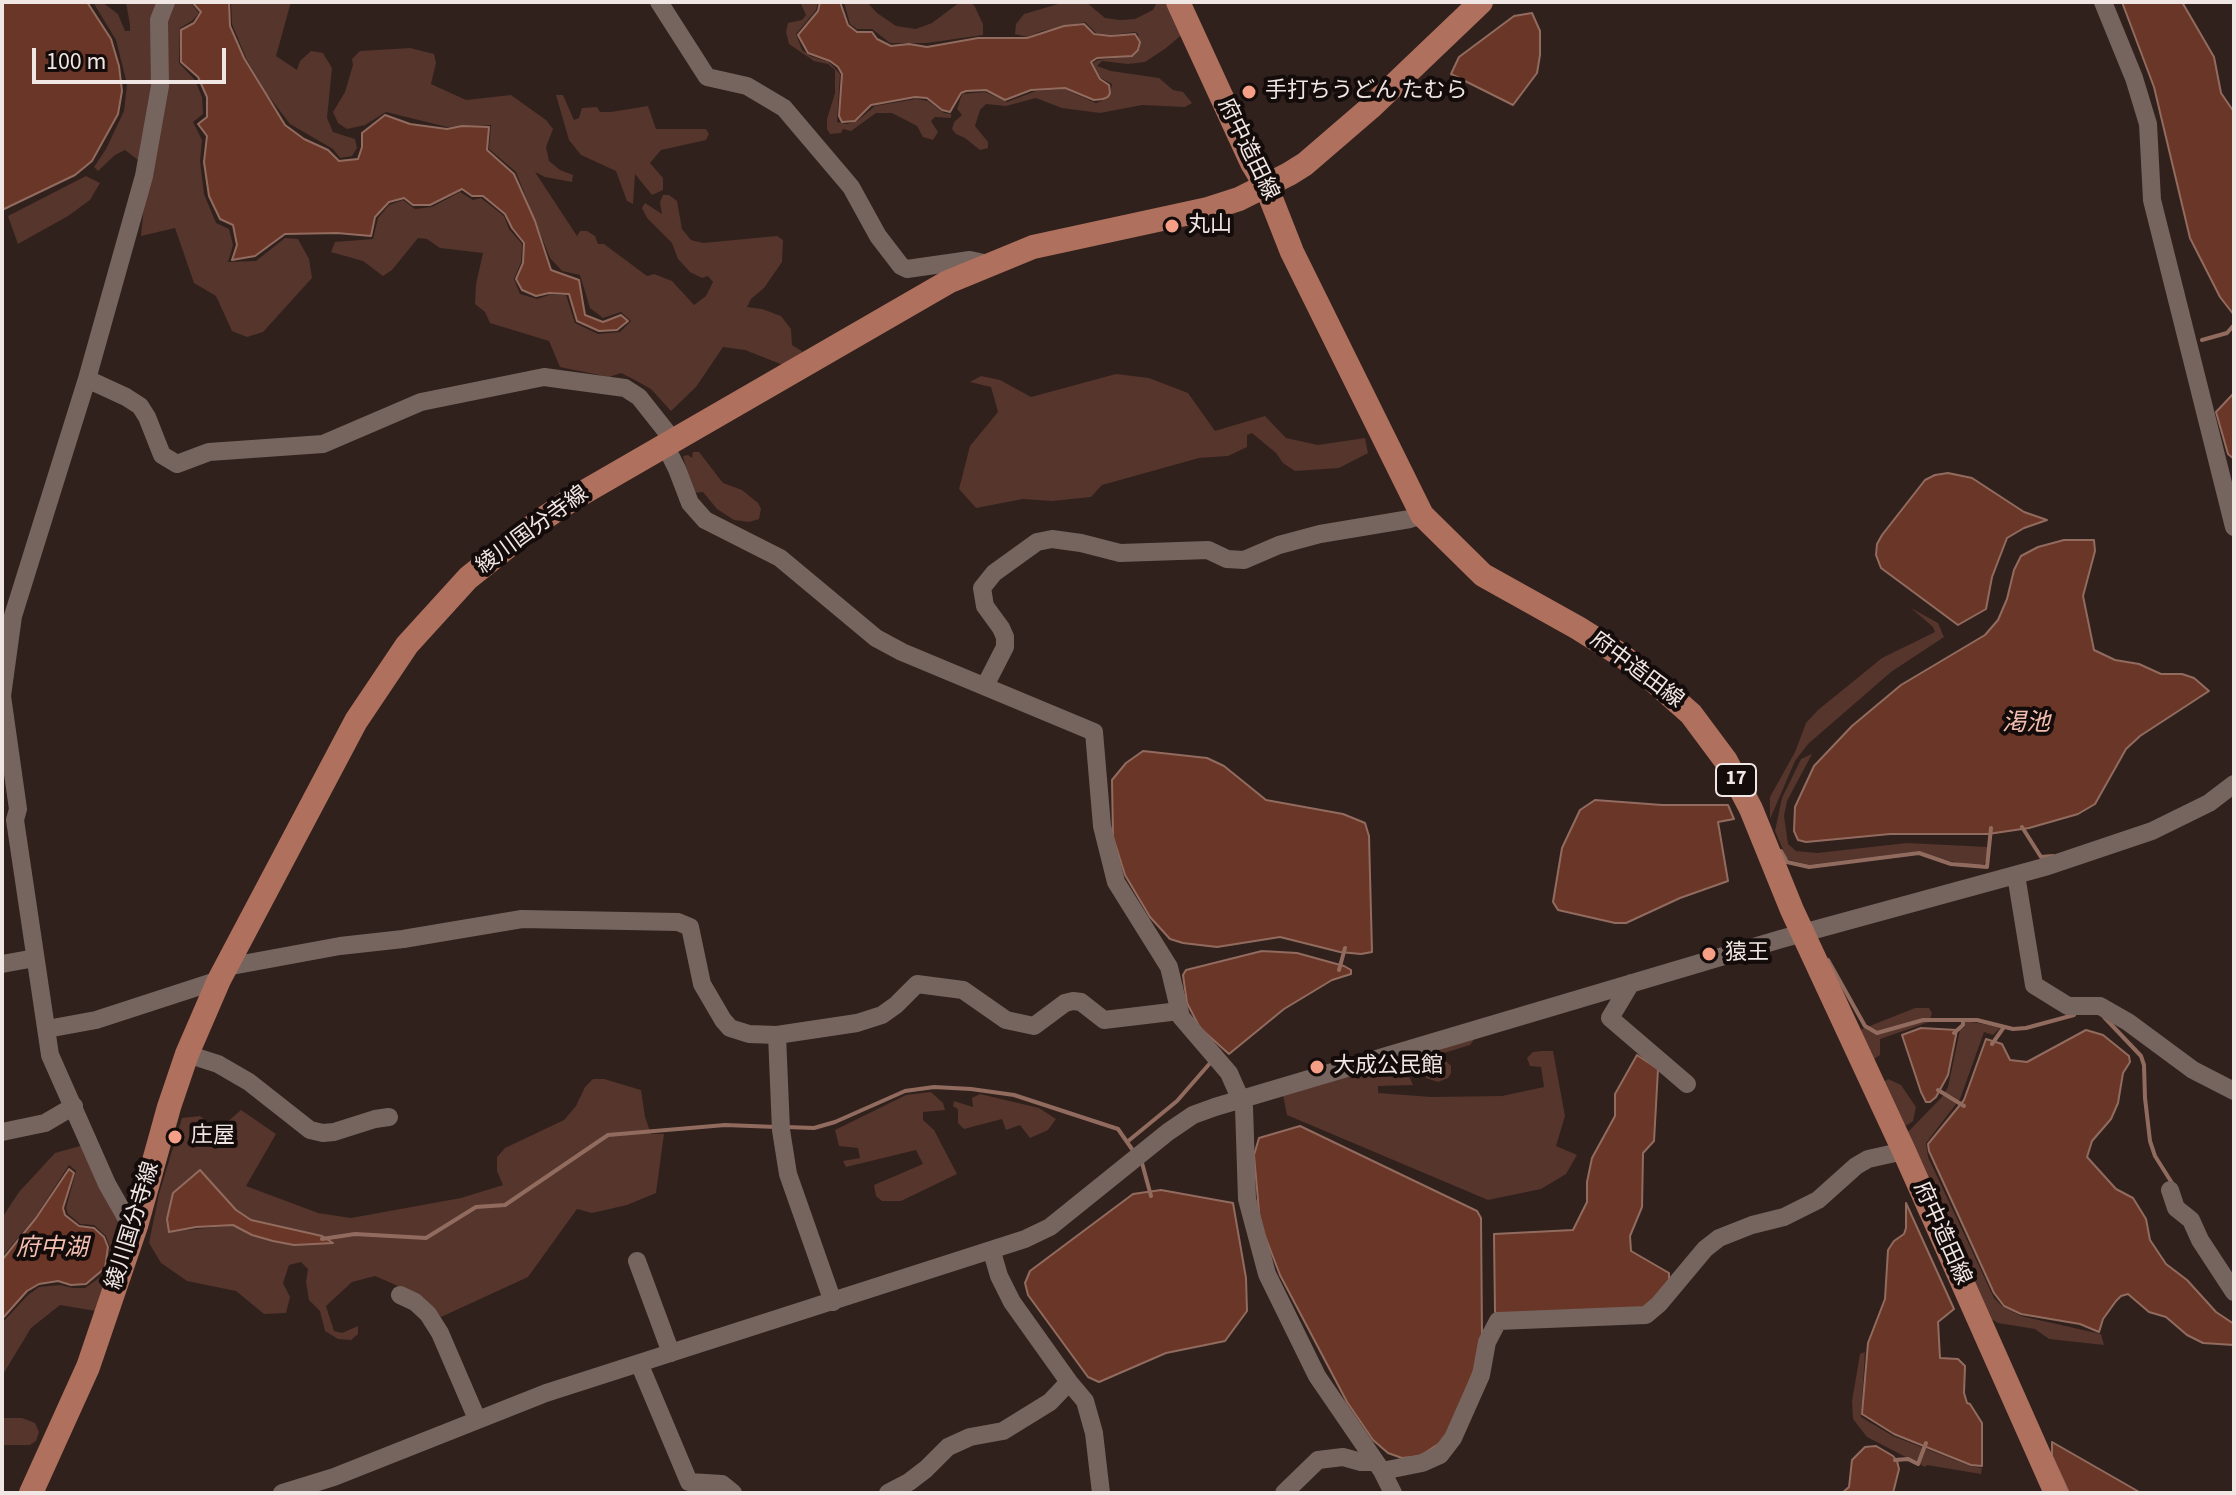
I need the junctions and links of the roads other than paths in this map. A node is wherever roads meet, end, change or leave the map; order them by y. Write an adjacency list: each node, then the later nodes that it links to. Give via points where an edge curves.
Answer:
1 (166, 2): 8 (street, via 159,20 155,124)
2 (659, 2): 7 (street, via 707,77 747,86 784,108 851,187 901,266 970,260)
3 (1178, 2): 6 (main road, 府中造田線 / 17)
4 (1481, 2): 6 (main road, 綾川国分寺線, via 1316,155)
5 (2103, 2): 11 (street, via 2148,124 2152,200)
6 (1266, 186): 7 (main road, 綾川国分寺線, via 1208,209 1033,247); 10 (main road, 府中造田線 / 17, via 1292,252)
7 (988, 264): 9 (main road, 綾川国分寺線)
8 (87, 379): 9 (street, via 140,406 162,455 177,464 209,452 323,444 421,402 544,377 625,388 639,397); 13 (street, via 13,616)
9 (669, 443): 12 (street, via 690,503 705,520 780,558 876,638); 19 (main road, 綾川国分寺線, via 537,523 468,578 434,614 378,686 336,756)
10 (1422, 515): 12 (street, via 1320,534 1244,560 1208,550 1120,553 1052,539 1037,542 982,588 985,606 1005,637); 16 (main road, 府中造田線 / 17, via 1483,575 1621,655 1691,714 1726,761 1751,809)
11 (2234, 527)
12 (985, 686): 21 (street, via 1094,732 1106,850 1116,882 1169,967)
13 (2, 696): 17 (street)
14 (2234, 784): 15 (street, via 2209,803 2152,831)
15 (2016, 875): 16 (street); 26 (street, via 2034,985 2068,1006 2100,1006 2193,1070)
16 (1803, 933): 20 (street); 31 (main road, 府中造田線 / 17)
17 (35, 958): 18 (street); 22 (street)
18 (2, 964)
19 (223, 974): 22 (street, via 96,1020); 23 (street, via 340,946 522,919 678,922 690,927 702,984 730,1028); 24 (main road, 綾川国分寺線)
20 (1631, 983): 25 (street, via 1610,1018); 27 (street)
21 (1179, 1011): 23 (street, via 1104,1020 1073,1001 1034,1026 1006,1020 963,990 917,984 882,1015); 27 (street, via 1229,1073)
22 (47, 1029): 28 (street, via 50,1055)
23 (777, 1035): 38 (street, via 788,1174)
24 (187, 1054): 29 (street, via 249,1082 310,1130 334,1132); 33 (main road, 綾川国分寺線)
25 (1687, 1084)
26 (2234, 1091)
27 (1240, 1098): 34 (street, via 1193,1115 1050,1227); 43 (street, via 1249,1210 1267,1274 1317,1376)
28 (74, 1106): 30 (street, via 45,1123); 33 (street, via 107,1184)
29 (389, 1117)
30 (2, 1132)
31 (1904, 1151): 43 (street, via 1868,1159 1818,1200 1784,1217 1719,1238 1646,1315 1498,1321 1453,1438 1440,1455); 50 (main road, 府中造田線 / 17)
32 (2170, 1190): 36 (street, via 2176,1208 2191,1220)
33 (136, 1226): 44 (main road, 綾川国分寺線, via 88,1367)
34 (992, 1252): 38 (street); 41 (street, via 1012,1302)
35 (637, 1261): 39 (street)
36 (2234, 1292)
37 (400, 1295): 42 (street, via 428,1314 440,1333)
38 (833, 1302): 39 (street)
39 (671, 1353): 40 (street)
40 (639, 1363): 42 (street); 46 (street, via 689,1482 722,1484)
41 (1069, 1382): 47 (street, via 1050,1402 1003,1431 948,1447 909,1482); 48 (street, via 1091,1415)
42 (477, 1419): 45 (street)
43 (1385, 1481): 49 (street, via 1361,1462 1343,1457 1318,1460)
44 (31, 1493)
45 (282, 1493)
46 (733, 1493)
47 (888, 1493)
48 (1101, 1493)
49 (1284, 1493)
50 (2056, 1493)

